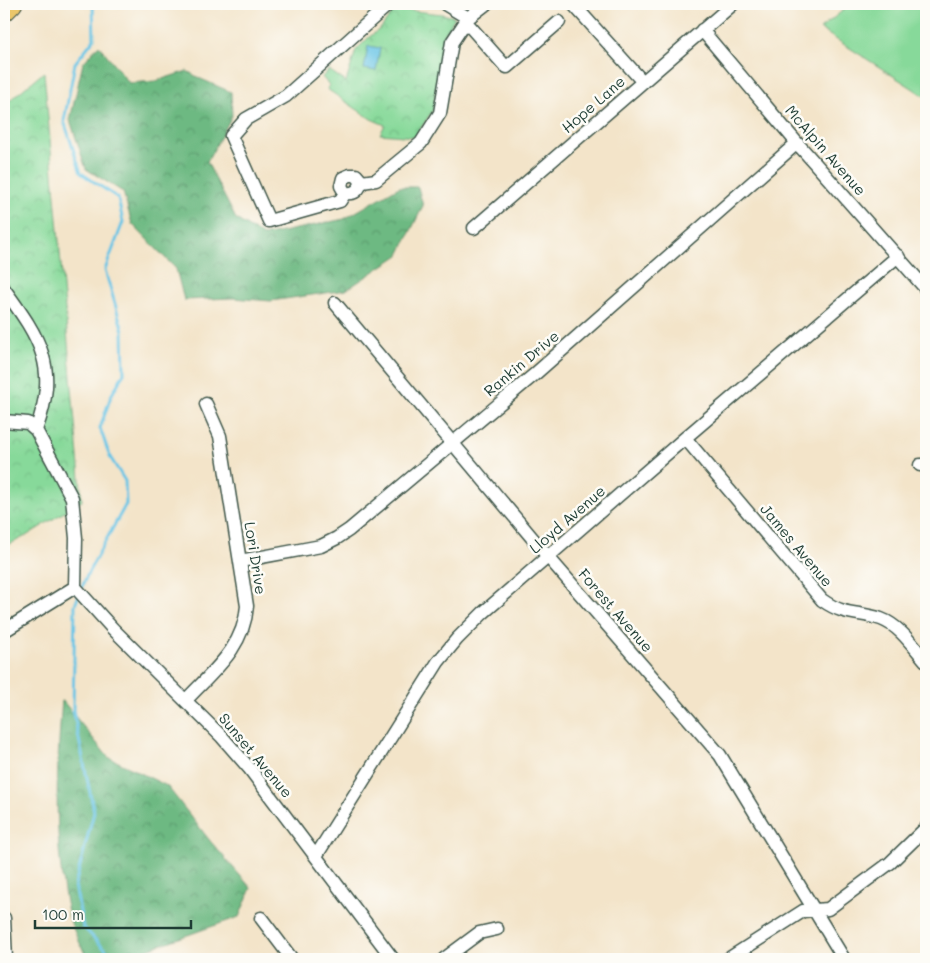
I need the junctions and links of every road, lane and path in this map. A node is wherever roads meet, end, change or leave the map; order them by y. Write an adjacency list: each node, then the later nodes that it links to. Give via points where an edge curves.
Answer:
1 (13, 4): 7 (highway)
2 (389, 4): 8 (street, via 286,96 246,119 231,136 268,221 340,201 345,193 341,186 343,178 356,175 362,182 376,180 421,143 440,114 452,42)
3 (445, 4): 8 (street)
4 (486, 4): 8 (street)
5 (573, 4): 11 (street)
6 (733, 4): 10 (street, Hope Lane)
7 (4, 14)
8 (467, 20): 9 (street, via 507,67)
9 (559, 22)
10 (702, 30): 11 (street, Hope Lane); 12 (street, McAlpin Avenue)
11 (642, 82): 13 (street, Hope Lane)
12 (798, 143): 14 (street, McAlpin Avenue); 22 (street, Rankin Drive, via 535,374)
13 (474, 228)
14 (898, 256): 16 (street, McAlpin Avenue); 21 (street, Lloyd Avenue)
15 (4, 289): 20 (street, via 43,351 47,371 44,408)
16 (926, 289)
17 (335, 303): 22 (street, Forest Avenue)
18 (206, 404): 24 (street, Lori Drive, via 220,436)
19 (4, 421): 20 (street, via 28,423)
20 (36, 430): 25 (street, via 72,498 76,538)
21 (685, 438): 23 (street, Lloyd Avenue); 27 (street, James Avenue, via 822,600 841,611 888,622)
22 (451, 443): 23 (street, Forest Avenue); 24 (street, Rankin Drive, via 337,538 321,546)
23 (549, 558): 30 (street, Lloyd Avenue, via 483,613 438,662); 31 (street, Forest Avenue, via 720,755)
24 (240, 561): 28 (street, Lori Drive, via 247,606 240,639)
25 (75, 587): 26 (street); 28 (street, Sunset Avenue)
26 (4, 631)
27 (926, 661)
28 (186, 700): 30 (street, Sunset Avenue, via 249,768)
29 (926, 828): 31 (street, via 890,863 828,909)
30 (316, 856): 37 (street, Sunset Avenue)
31 (814, 910): 39 (street, via 803,911); 40 (street, Forest Avenue)
32 (4, 918): 35 (street)
33 (261, 918): 36 (street)
34 (497, 929): 38 (street, via 479,933)
35 (6, 959)
36 (292, 959)
37 (392, 959)
38 (444, 959)
39 (728, 959)
40 (844, 959)

